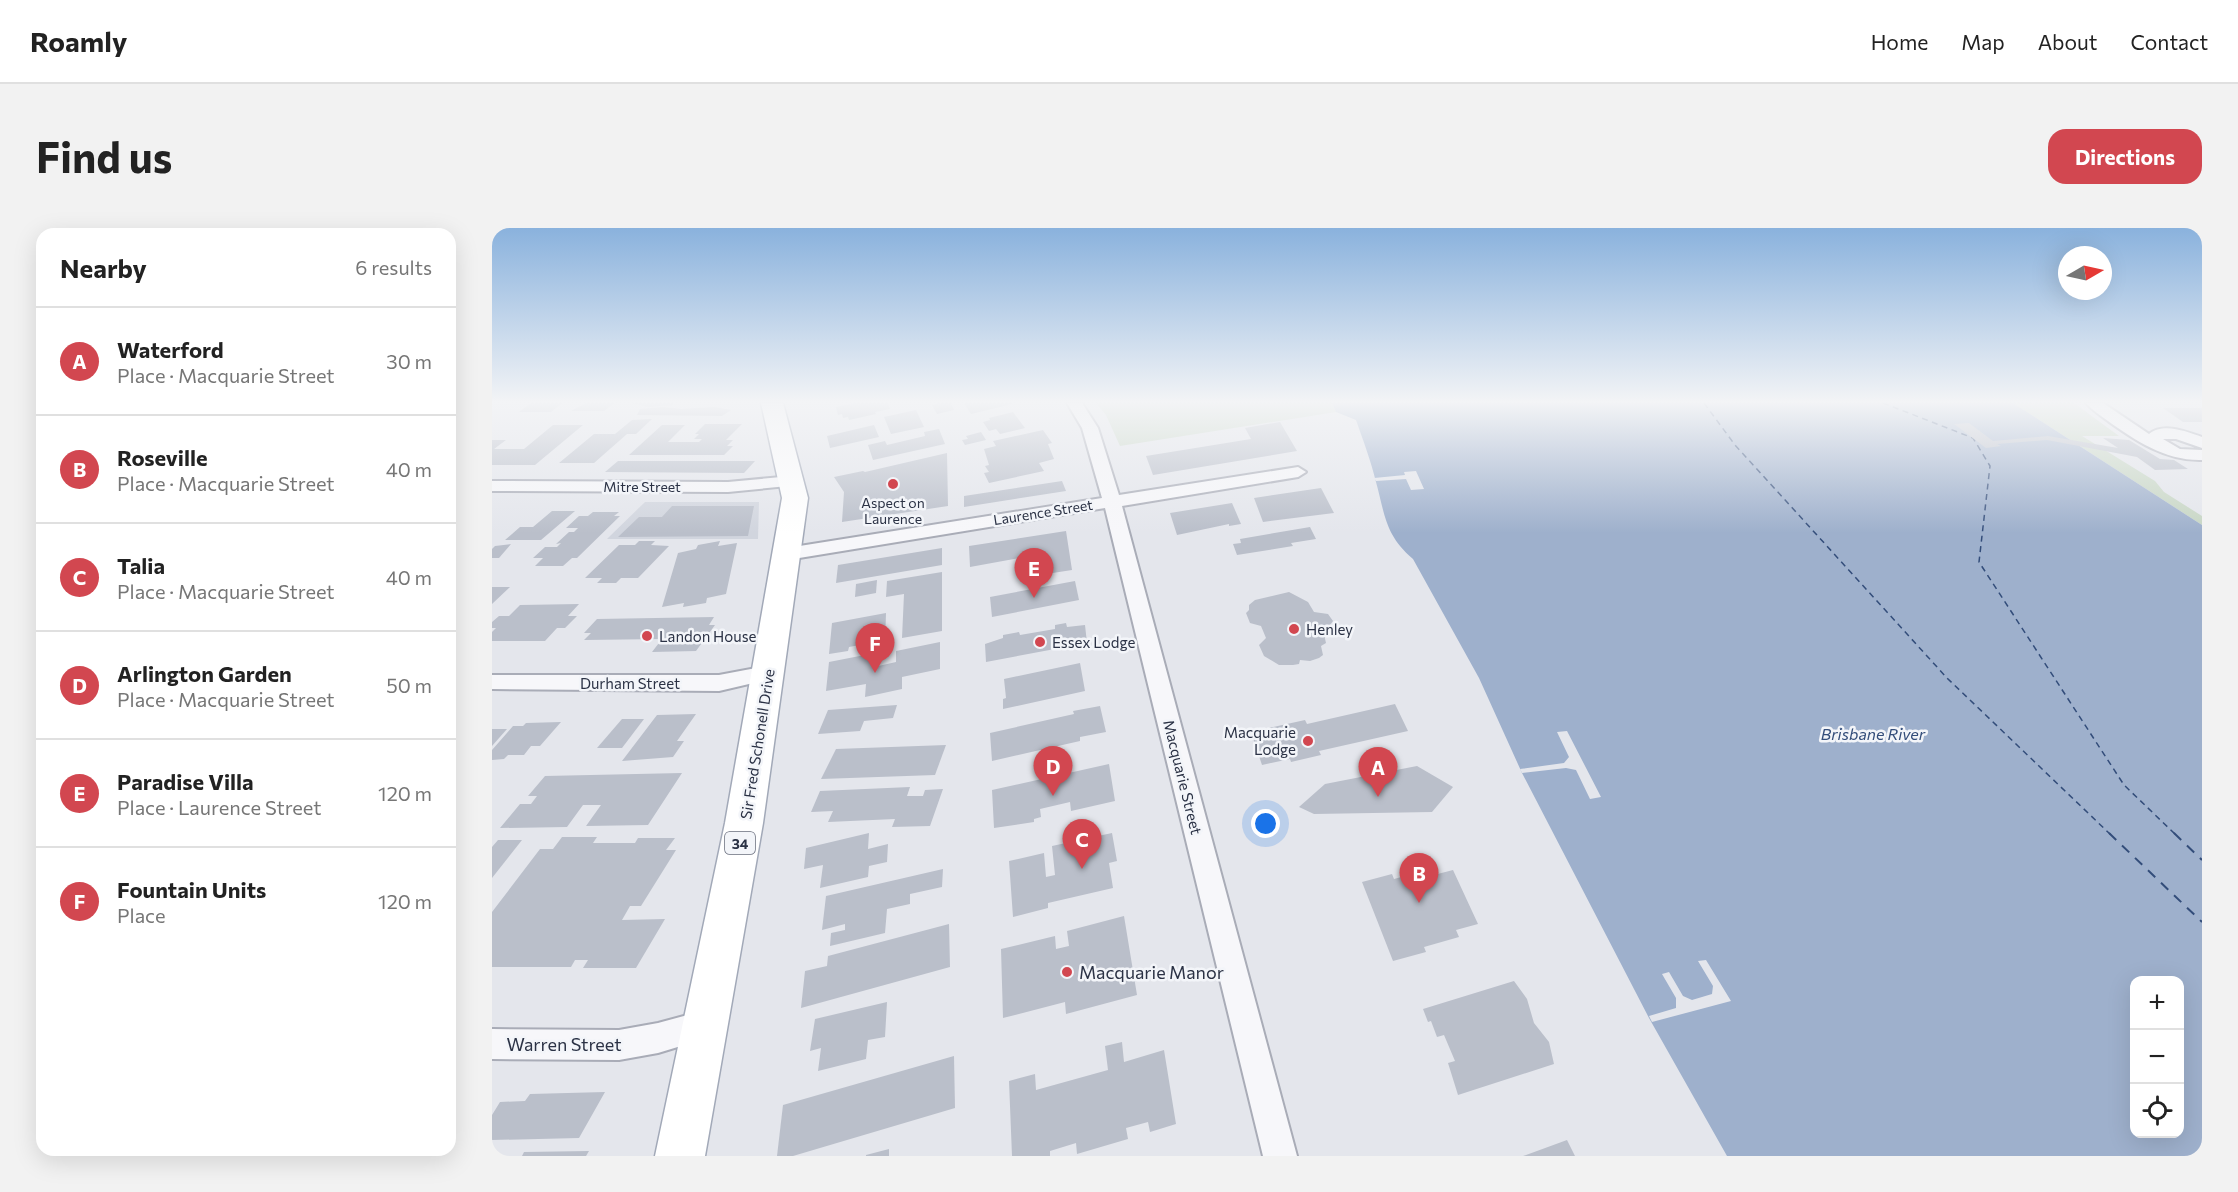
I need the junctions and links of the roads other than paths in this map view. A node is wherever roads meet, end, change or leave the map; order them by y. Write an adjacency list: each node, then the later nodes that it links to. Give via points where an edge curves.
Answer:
1 (783, 446): 8 (main road, Sir Fred Schonell Drive / 34)
2 (1096, 446): 10 (street, Macquarie Street)
3 (2161, 446): 5 (street)
4 (2163, 446): 5 (street)
5 (2169, 450): 6 (street)
6 (2201, 450)
7 (1298, 472): 10 (street, Laurence Street)
8 (792, 481): 9 (street, Mitre Street, via 728,487); 11 (main road, Sir Fred Schonell Drive / 34, via 795,498)
9 (492, 486)
10 (1112, 501): 11 (street, Laurence Street); 17 (street, Macquarie Street)
11 (787, 554): 12 (main road, Sir Fred Schonell Drive / 34)
12 (767, 674): 13 (street, Durham Street, via 719,683); 14 (main road, Sir Fred Schonell Drive / 34)
13 (492, 682)
14 (706, 1025): 15 (street, Warren Street, via 626,1045); 16 (main road, Sir Fred Schonell Drive / 34)
15 (492, 1044)
16 (680, 1156)
17 (1280, 1156)

